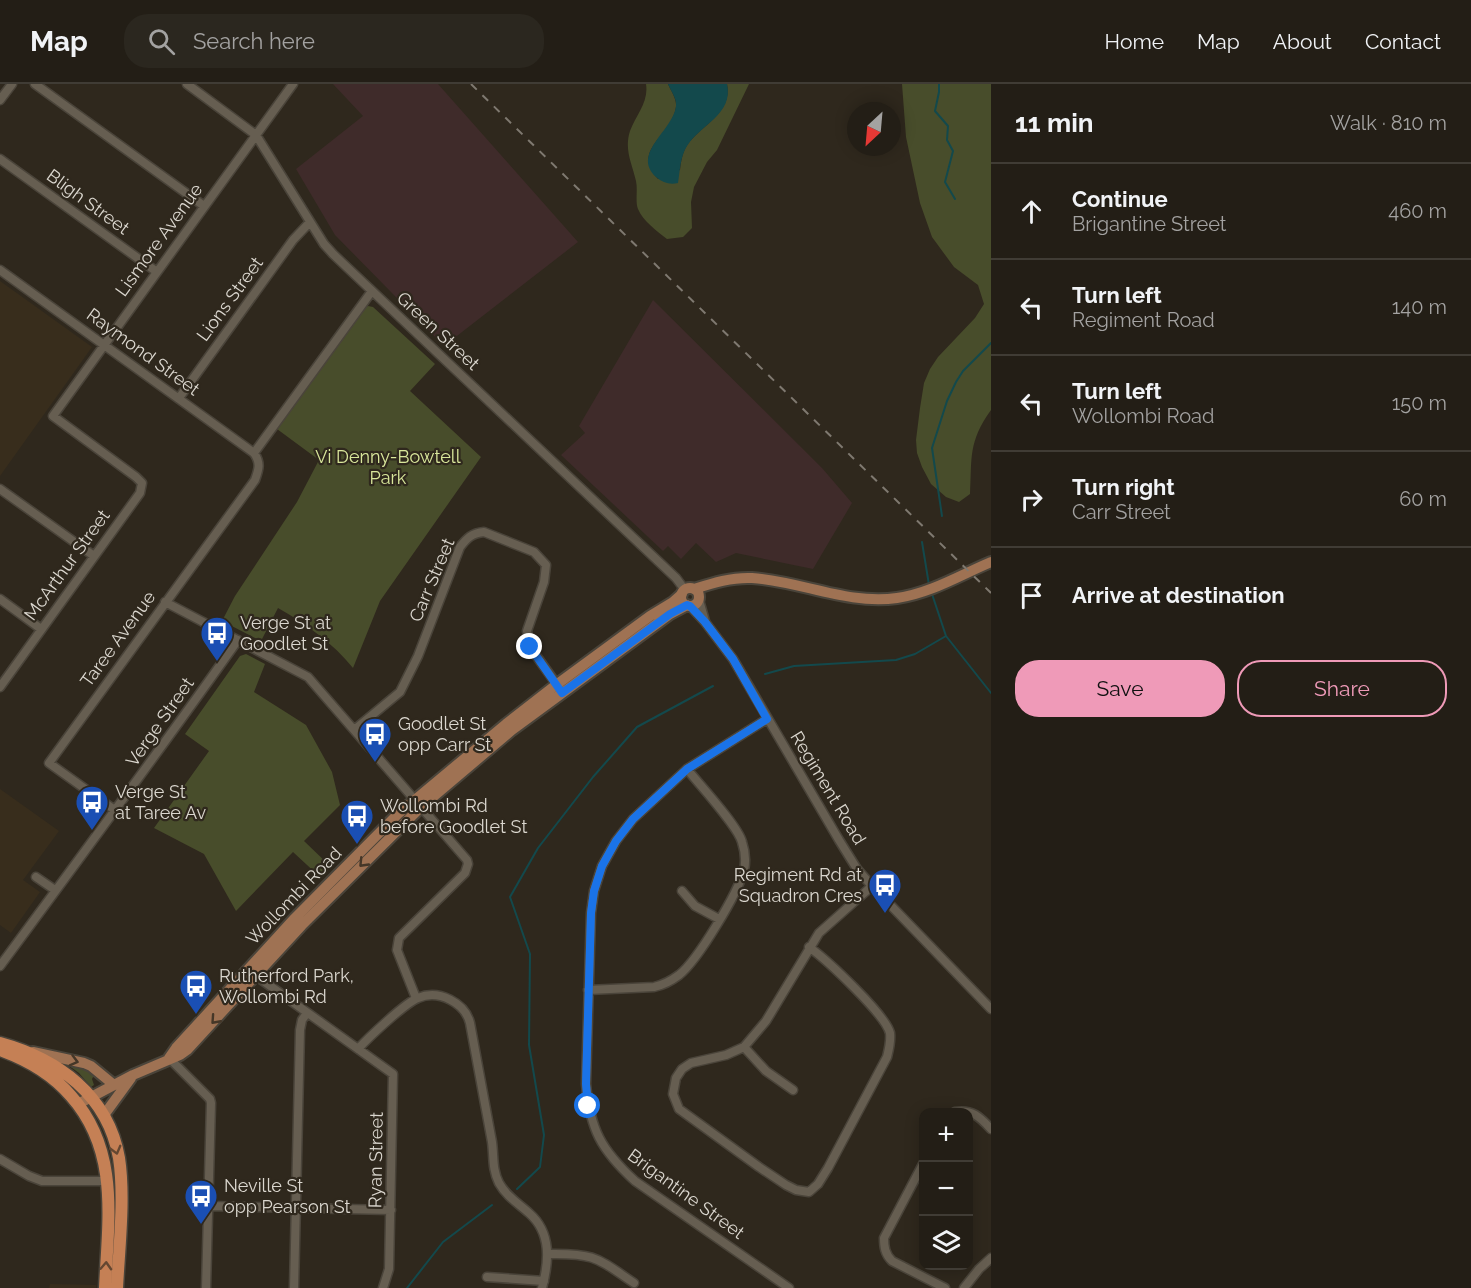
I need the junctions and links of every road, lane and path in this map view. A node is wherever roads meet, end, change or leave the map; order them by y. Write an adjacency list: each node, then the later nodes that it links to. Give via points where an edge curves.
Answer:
1 (12, 84): 5 (street)
2 (34, 84): 8 (street)
3 (187, 84): 6 (street, Green Street)
4 (293, 84): 6 (street, Lismore Avenue)
5 (0, 100)
6 (256, 135): 8 (street, Lismore Avenue); 9 (street, Green Street)
7 (0, 159): 11 (street, Bligh Street)
8 (204, 206): 11 (street, Lismore Avenue)
9 (310, 222): 12 (street, Green Street, via 328,249); 14 (street, Lions Street)
10 (0, 270): 13 (street, Raymond Street)
11 (157, 272): 13 (street, Lismore Avenue)
12 (372, 291): 15 (street); 20 (street, Green Street, via 676,578)
13 (104, 345): 14 (street, Raymond Street); 17 (street, Lismore Avenue, via 53,416 136,477 142,483)
14 (179, 398): 15 (street, Raymond Street)
15 (254, 453): 22 (street, Taree Avenue, via 260,467 255,480)
16 (0, 489): 18 (street)
17 (140, 493): 18 (street, McArthur Street)
18 (94, 556): 23 (street, McArthur Street)
19 (991, 562): 20 (main road, Wollombi Road, via 896,598 856,598 752,578 729,579)
20 (691, 597): 26 (main road, Wollombi Road); 27 (street, Regiment Road)
21 (0, 599): 23 (street)
22 (165, 602): 24 (street); 31 (street, Taree Avenue, via 49,763)
23 (42, 628): 25 (street, McArthur Street)
24 (238, 640): 28 (street, via 308,677); 31 (street, Verge Street)
25 (0, 687)
26 (559, 689): 28 (street, Carr Street, via 530,647 527,631 546,565 534,552 484,532 477,533 460,547 400,692); 30 (main road, Wollombi Road)
27 (767, 719): 29 (street, Brigantine Street); 33 (street, Regiment Road, via 857,869)
28 (354, 730): 30 (street)
29 (687, 769): 36 (street, via 742,839 744,869); 40 (street, Brigantine Street, via 633,819 602,866 591,913)
30 (417, 804): 39 (main road, Wollombi Road, via 360,851); 41 (street, via 468,864 465,873 397,943)
31 (116, 811): 34 (street, Verge Street)
32 (36, 877): 34 (street)
33 (872, 886): 37 (street, via 819,933); 42 (street, Regiment Road)
34 (55, 890): 38 (street, Verge Street)
35 (682, 891): 36 (street, via 695,906)
36 (719, 919): 40 (street, via 696,958 664,984)
37 (809, 947): 45 (street, via 766,1021); 45 (street, via 835,968 882,1019 890,1032 890,1044 887,1057 828,1168 809,1192 796,1190 759,1167 679,1109 673,1094 682,1069)
38 (0, 966)
39 (251, 973): 43 (street); 49 (main road, Wollombi Road)
40 (588, 990): 74 (street, Brigantine Street, via 586,1084 588,1106 601,1144 634,1181)
41 (416, 998): 46 (street); 64 (street, via 446,998 466,1013 495,1173 504,1191 539,1225)
42 (991, 1009)
43 (307, 1013): 46 (street); 62 (street, via 300,1030)
44 (0, 1043): 48 (highway)
45 (744, 1047): 52 (street, via 766,1071)
46 (358, 1049): 63 (street, Ryan Street, via 393,1077)
47 (0, 1050): 54 (highway, via 46,1073)
48 (27, 1051): 51 (main road, one-way to 51, via 84,1063); 53 (highway, via 61,1069)
49 (169, 1059): 50 (main road, Wollombi Road); 61 (street, via 210,1099)
50 (133, 1075): 51 (main road, Wollombi Road); 56 (main road)
51 (114, 1085): 53 (main road, Wollombi Road)
52 (793, 1090)
53 (92, 1097): 54 (main road, Wollombi Road); 56 (highway)
54 (78, 1104): 60 (highway, via 102,1149)
55 (973, 1112): 57 (street)
56 (104, 1115): 70 (highway, one-way to 70, via 120,1171)
57 (991, 1129)
58 (0, 1158): 60 (street, via 42,1181)
59 (919, 1172): 75 (street, via 884,1238 884,1247 892,1261)
60 (108, 1181): 69 (highway, one-way to 60)
61 (208, 1206): 62 (street); 71 (street)
62 (296, 1208): 63 (street); 72 (street)
63 (391, 1210): 73 (street, Ryan Street, via 389,1269)
64 (548, 1254): 67 (street, via 592,1257); 68 (street)
65 (991, 1258): 76 (street)
66 (487, 1277): 68 (street)
67 (634, 1283)
68 (543, 1284)
69 (105, 1288)
70 (117, 1288)
71 (206, 1288)
72 (294, 1288)
73 (383, 1288)
74 (789, 1288)
75 (945, 1288)
76 (964, 1288)

